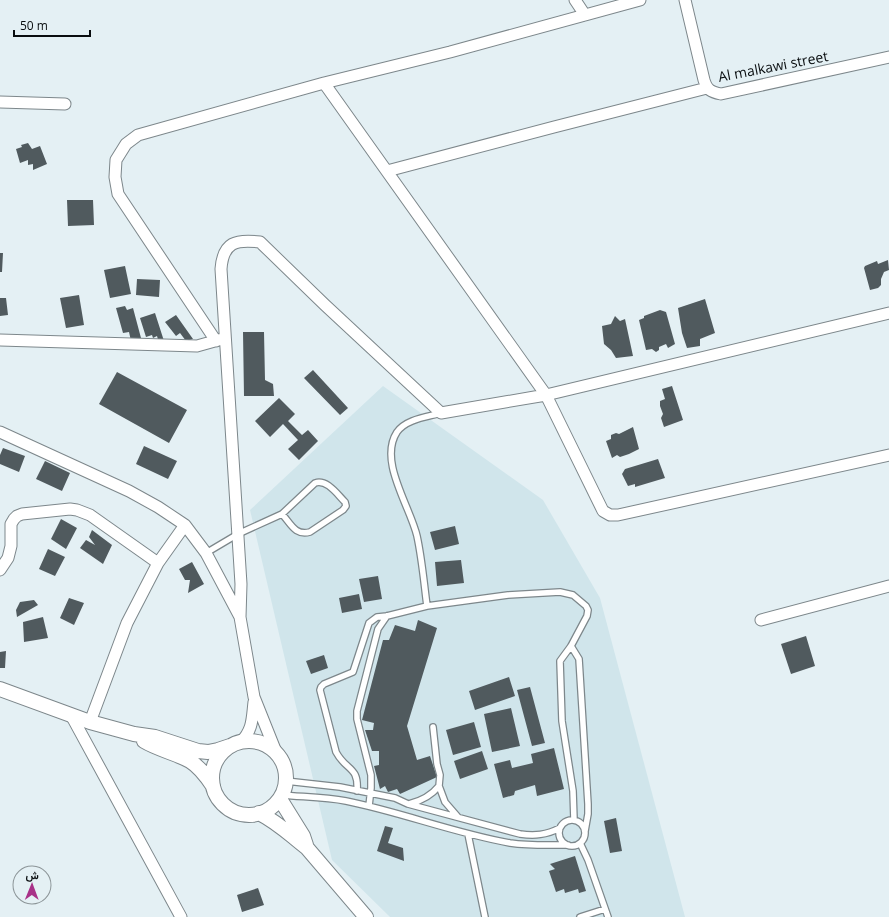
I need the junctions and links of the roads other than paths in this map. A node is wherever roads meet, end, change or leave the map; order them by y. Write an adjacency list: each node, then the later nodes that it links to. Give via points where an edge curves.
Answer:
1 (575, 0): 4 (street)
2 (640, 0): 4 (street)
3 (685, 0): 7 (street, Al malkawi street)
4 (585, 15): 6 (street)
5 (889, 57): 7 (street, Al malkawi street, via 721,94)
6 (324, 83): 10 (street); 13 (street, via 138,135 126,144 116,160 118,194)
7 (707, 88): 10 (street)
8 (0, 102): 9 (street)
9 (65, 104)
10 (387, 171): 14 (street)
11 (889, 313): 14 (street)
12 (0, 340): 13 (street, via 197,346)
13 (221, 340): 15 (street, via 222,257 226,249 237,242 260,242); 20 (street)
14 (546, 394): 15 (street); 17 (street, via 604,511 610,515 618,516)
15 (441, 413): 25 (lane, via 410,422 398,431 392,442 391,455 393,471 416,536)
16 (0, 432): 19 (street, via 129,491)
17 (889, 455)
18 (282, 514): 18 (lane, via 296,531 304,534 346,506 326,483 320,482); 20 (lane)
19 (184, 525): 21 (street); 22 (street)
20 (238, 534): 21 (lane); 26 (street, via 242,584)
21 (206, 553): 26 (street)
22 (158, 562): 23 (street, via 90,515 77,510 60,509 22,514 14,519 9,552); 33 (street, via 127,623)
23 (0, 570)
24 (889, 586): 28 (street)
25 (427, 606): 27 (lane); 29 (lane, via 508,595 560,592 574,595 588,610)
26 (240, 616): 31 (street)
27 (387, 616): 41 (lane, via 377,617 369,623 353,672 321,687 320,690 336,752 340,760 356,775); 42 (lane, via 378,629 357,710 371,775)
28 (761, 620)
29 (571, 646): 48 (lane, via 560,661 562,720 573,791); 50 (lane, via 579,659 588,809)
30 (0, 689): 32 (street)
31 (254, 697): 36 (street, via 251,728 247,736); 37 (street)
32 (71, 715): 33 (street); 56 (street)
33 (90, 722): 35 (street)
34 (432, 727): 40 (lane, via 440,775)
35 (134, 734): 36 (street, via 155,737 208,752); 39 (street, via 151,745 191,761 208,777)
36 (236, 744): 37 (street, via 254,741 266,744); 39 (street, via 221,754 215,764)
37 (276, 752): 38 (street, via 286,771)
38 (286, 782): 41 (lane, via 318,784); 43 (street)
39 (213, 786): 46 (street, via 226,806 248,815)
40 (439, 786): 44 (lane, via 425,798); 47 (lane, via 445,802)
41 (357, 791): 42 (lane)
42 (371, 794): 44 (lane, via 395,798); 45 (lane)
43 (281, 797): 45 (lane, via 335,799); 46 (street, via 271,808); 54 (street)
44 (408, 804): 47 (lane)
45 (369, 806): 51 (lane)
46 (259, 814): 54 (street, via 280,825)
47 (459, 818): 49 (lane, via 532,836 543,835)
48 (574, 820): 49 (lane, via 565,822); 50 (lane, via 581,824)
49 (560, 828): 53 (lane, via 559,836)
50 (584, 832): 52 (lane)
51 (468, 834): 53 (lane, via 529,845); 58 (lane)
52 (580, 843): 53 (lane); 55 (lane)
53 (568, 845)
54 (307, 848): 57 (street)
55 (605, 909): 59 (lane); 60 (lane)
56 (181, 917)
57 (366, 917)
58 (485, 917)
59 (580, 917)
60 (608, 917)

